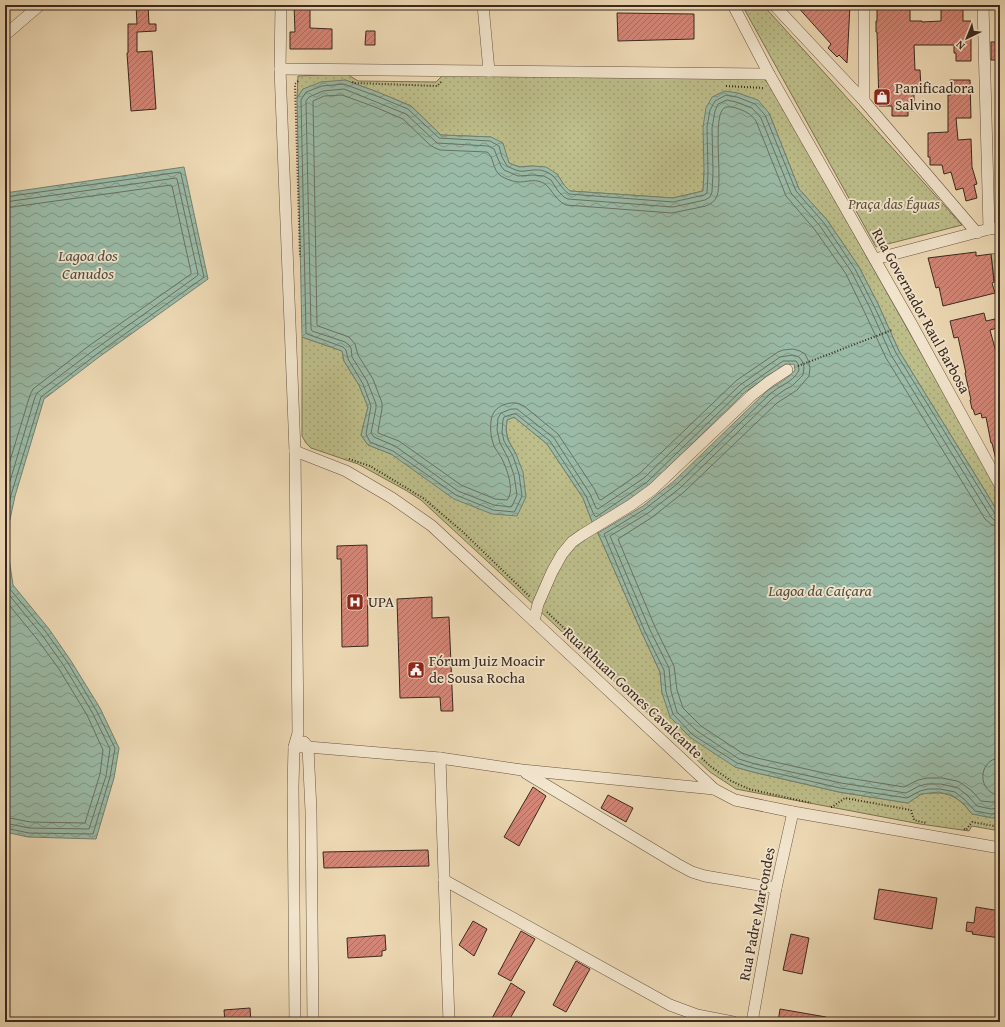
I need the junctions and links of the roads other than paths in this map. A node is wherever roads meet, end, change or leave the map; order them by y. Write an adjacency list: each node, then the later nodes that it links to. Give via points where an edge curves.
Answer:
1 (40, 5): 8 (street)
2 (281, 5): 9 (street)
3 (483, 5): 10 (street)
4 (732, 5): 11 (street, Rua Governador Raul Barbosa)
5 (774, 5): 12 (street)
6 (864, 5): 12 (street)
7 (983, 5): 13 (street)
8 (5, 35)
9 (280, 69): 10 (street); 17 (street)
10 (489, 71): 11 (street)
11 (769, 74): 15 (street, Rua Governador Raul Barbosa)
12 (864, 101): 14 (street)
13 (995, 229): 14 (street)
14 (977, 233): 15 (street)
15 (875, 259): 18 (street, Rua Governador Raul Barbosa)
16 (787, 370): 19 (street, via 752,396 653,489 572,542 552,572 538,604)
17 (295, 451): 19 (street, Rua Rhuan Gomes Cavalcante, via 346,471 392,498 432,526); 20 (street)
18 (998, 489)
19 (534, 621): 25 (street, Rua Rhuan Gomes Cavalcante)
20 (298, 733): 21 (street); 22 (street)
21 (294, 747): 22 (street); 30 (street)
22 (308, 747): 23 (street); 31 (street)
23 (440, 758): 24 (street); 28 (street)
24 (522, 770): 25 (street); 29 (street, via 692,872)
25 (714, 789): 26 (street, Rua Rhuan Gomes Cavalcante, via 735,800)
26 (793, 812): 27 (street, Rua Rhuan Gomes Cavalcante); 29 (street, Rua Padre Marcondes)
27 (1000, 848)
28 (444, 880): 32 (street); 33 (street, via 670,1005 697,1015)
29 (776, 888): 34 (street, Rua Padre Marcondes)
30 (295, 1022)
31 (313, 1022)
32 (449, 1022)
33 (733, 1022)
34 (752, 1022)

